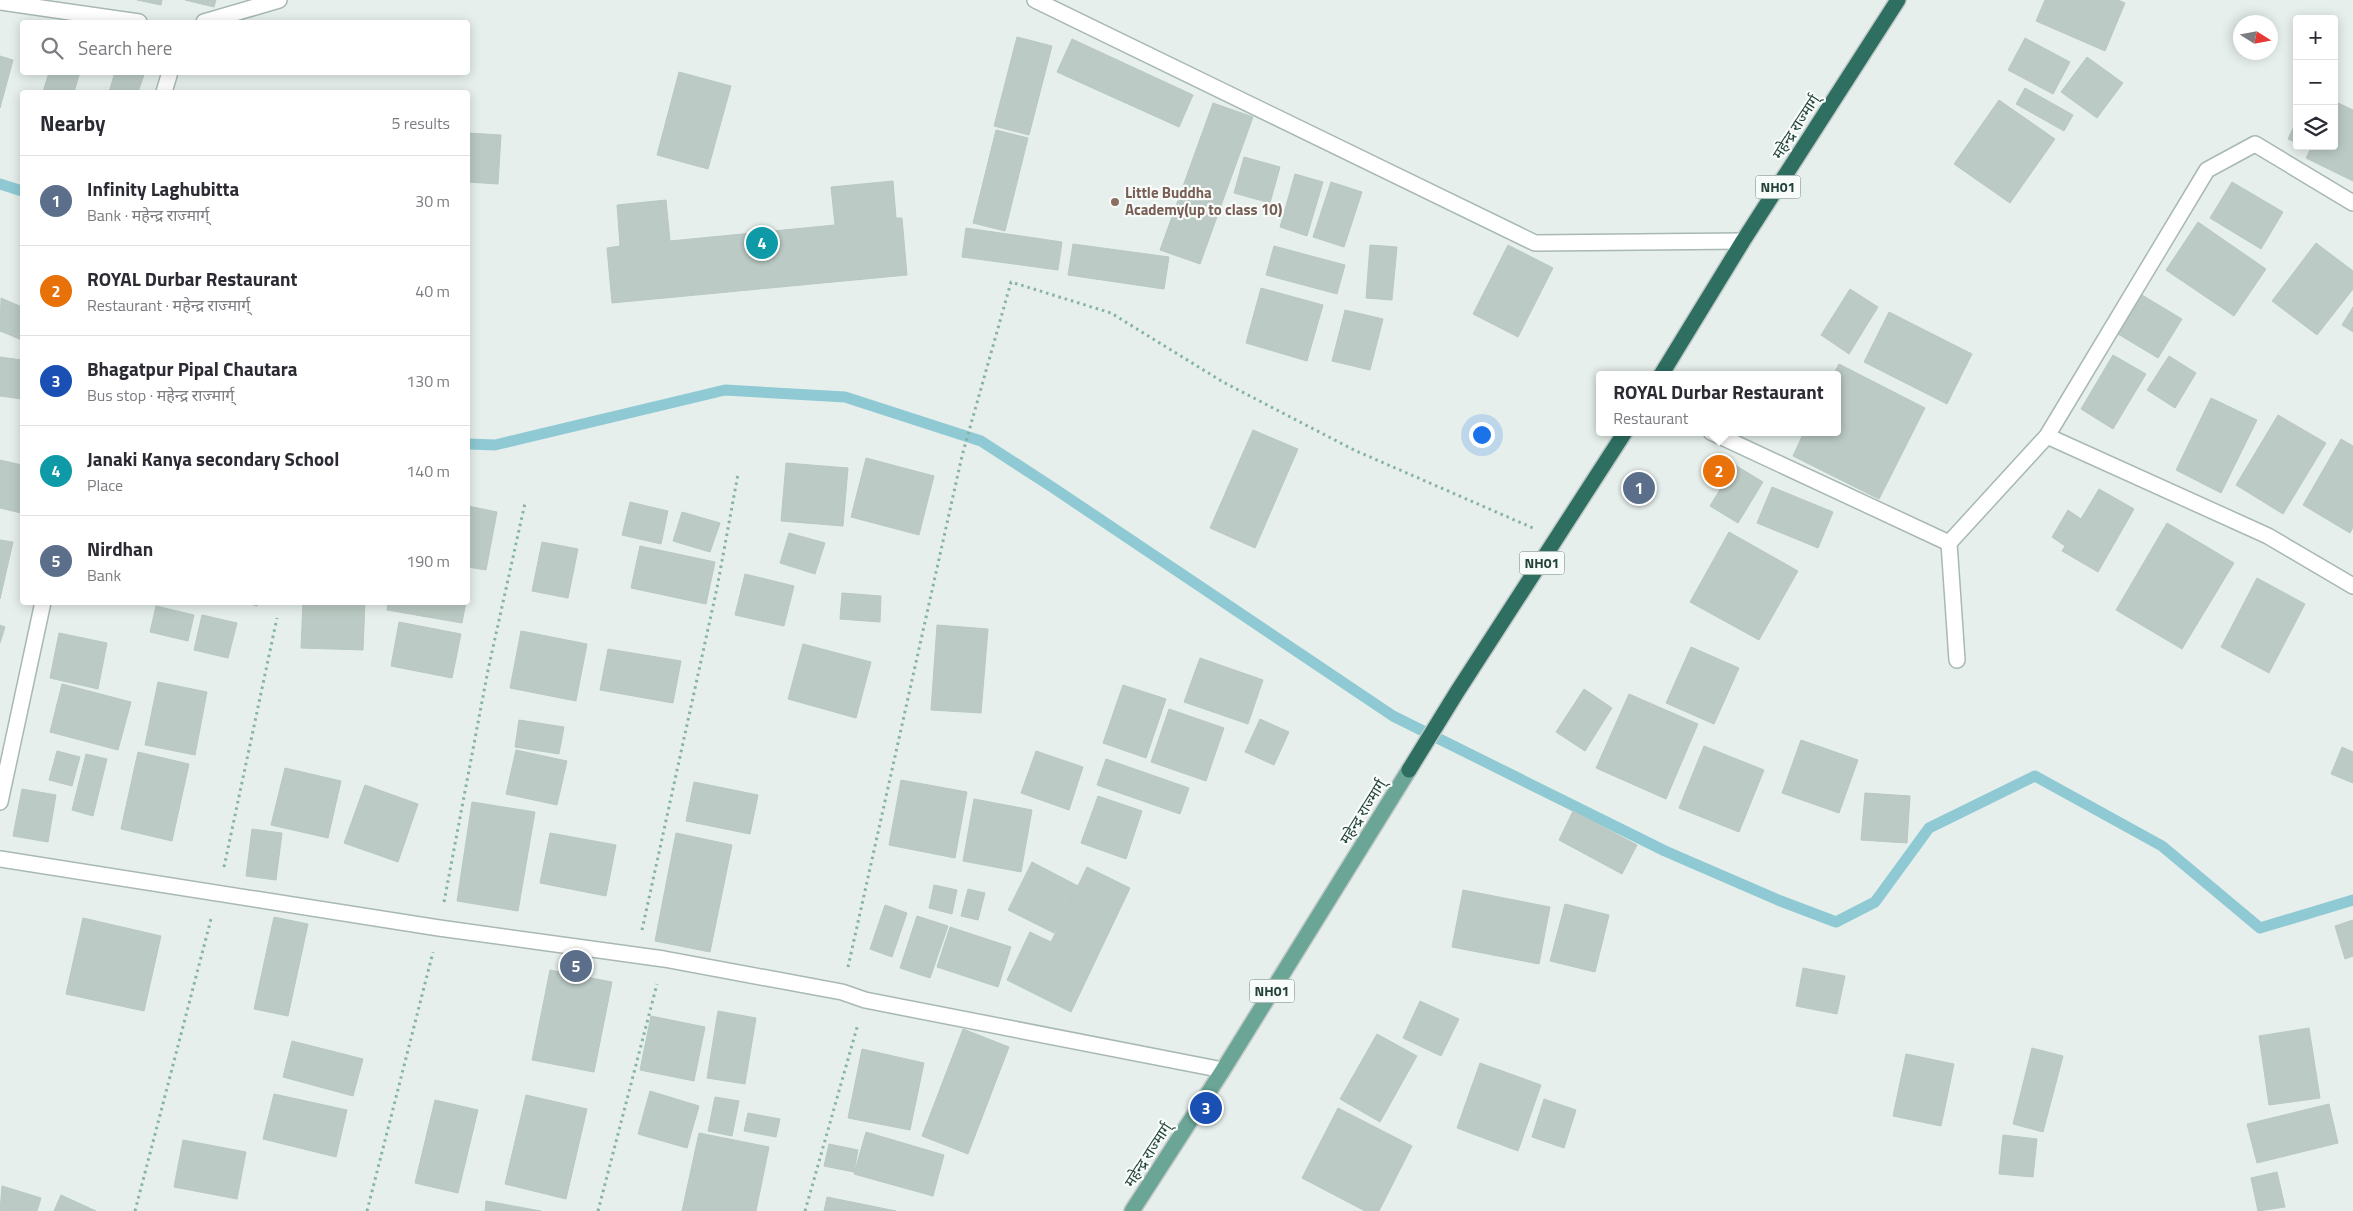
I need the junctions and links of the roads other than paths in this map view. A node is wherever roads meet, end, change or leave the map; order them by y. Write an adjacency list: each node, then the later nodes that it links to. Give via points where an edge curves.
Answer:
1 (279, 0): 6 (street)
2 (1035, 0): 10 (street, via 1535,243)
3 (1898, 0): 10 (highway, महेन्द्र राज्मार्ग् / NH01)
4 (0, 2): 5 (street)
5 (125, 20)
6 (211, 20)
7 (169, 75): 8 (street)
8 (165, 90)
9 (2353, 203): 14 (street, via 2255,144 2207,170)
10 (1744, 241): 11 (highway, महेन्द्र राज्मार्ग् / NH01)
11 (1663, 371)
12 (1622, 436): 19 (highway, महेन्द्र राज्मार्ग् / NH01)
13 (1720, 436): 15 (street)
14 (2047, 436): 15 (street); 16 (street, via 2268,536)
15 (1949, 543): 18 (street)
16 (2353, 586)
17 (42, 605): 20 (street)
18 (1958, 660)
19 (1409, 770): 22 (main road, महेन्द्र राज्मार्ग् / NH01)
20 (0, 802)
21 (0, 859): 22 (street, via 439,928 664,959)
22 (1223, 1070): 23 (main road, महेन्द्र राज्मार्ग् / NH01)
23 (1132, 1211)

